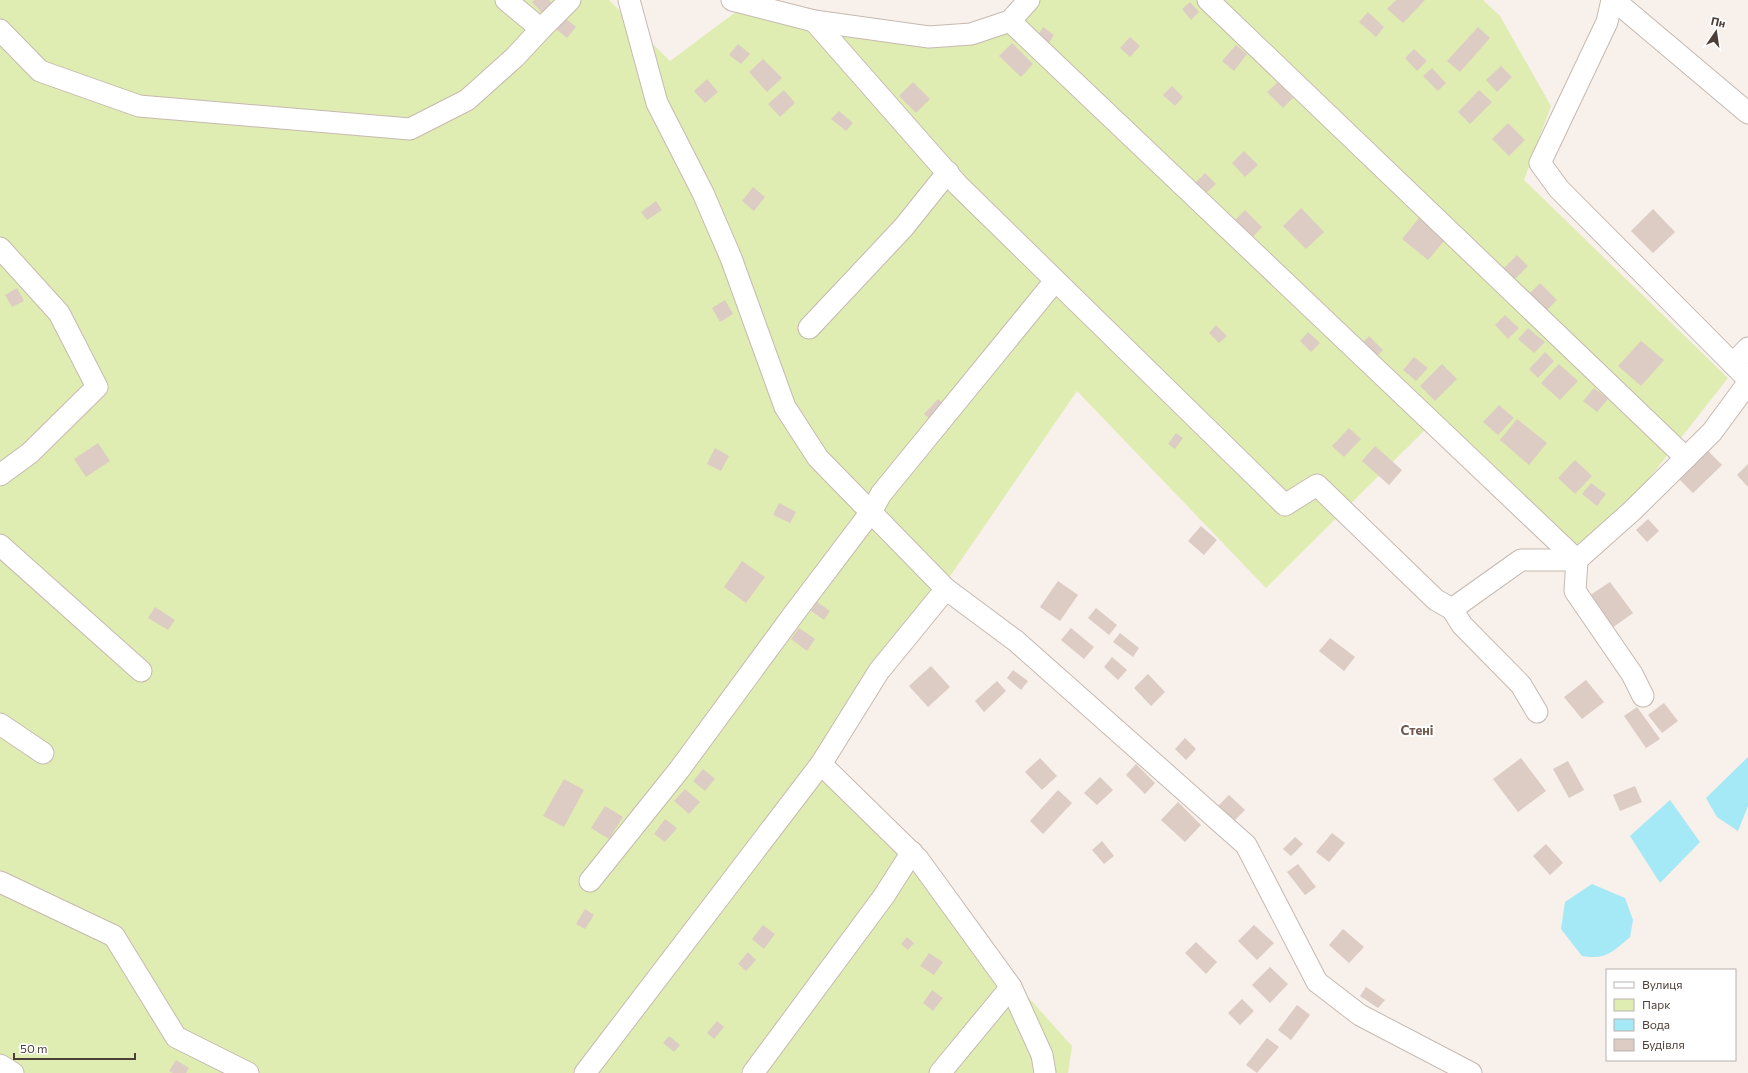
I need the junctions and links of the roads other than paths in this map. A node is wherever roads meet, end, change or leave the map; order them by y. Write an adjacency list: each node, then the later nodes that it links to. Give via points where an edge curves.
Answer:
1 (506, 0): 10 (street)
2 (570, 0): 10 (street)
3 (629, 0): 23 (street, via 657,103 731,258 785,407 818,458)
4 (732, 0): 8 (street)
5 (1029, 0): 9 (street)
6 (1208, 0): 21 (street)
7 (1613, 0): 12 (street); 18 (street, via 1607,22 1540,163 1558,189)
8 (814, 21): 9 (street, via 930,37 971,34); 13 (street)
9 (1010, 21): 25 (street)
10 (541, 29): 11 (street, via 515,57 467,100 410,129 139,106 40,71)
11 (0, 30)
12 (1748, 113)
13 (948, 172): 15 (street); 16 (street, via 903,228)
14 (0, 248): 22 (street, via 59,313 97,388 30,453)
15 (1055, 281): 23 (street, via 881,494); 27 (street, via 1285,505 1317,486 1436,600)
16 (809, 328)
17 (1748, 348): 18 (street)
18 (1733, 364): 19 (street)
19 (1748, 379)
20 (1748, 383): 21 (street, via 1712,432)
21 (1686, 458): 25 (street)
22 (0, 475)
23 (871, 512): 26 (street); 35 (street, via 679,770)
24 (0, 545): 28 (street)
25 (1577, 560): 27 (street, via 1521,560); 29 (street, via 1575,591 1632,674)
26 (946, 589): 33 (street, via 879,671); 45 (street, via 1016,641 1246,845 1317,982 1360,1015)
27 (1452, 609): 30 (street, via 1462,625 1521,685)
28 (141, 671)
29 (1643, 696)
30 (1537, 712)
31 (0, 724): 32 (street)
32 (43, 753)
33 (821, 764): 34 (street); 41 (street)
34 (912, 852): 37 (street); 42 (street, via 884,896)
35 (590, 881)
36 (0, 882): 40 (street, via 114,936 176,1037)
37 (1011, 987): 43 (street); 44 (street, via 1042,1055)
38 (0, 1065): 39 (street)
39 (12, 1073)
40 (248, 1073)
41 (585, 1073)
42 (753, 1073)
43 (940, 1073)
44 (1044, 1073)
45 (1471, 1073)

